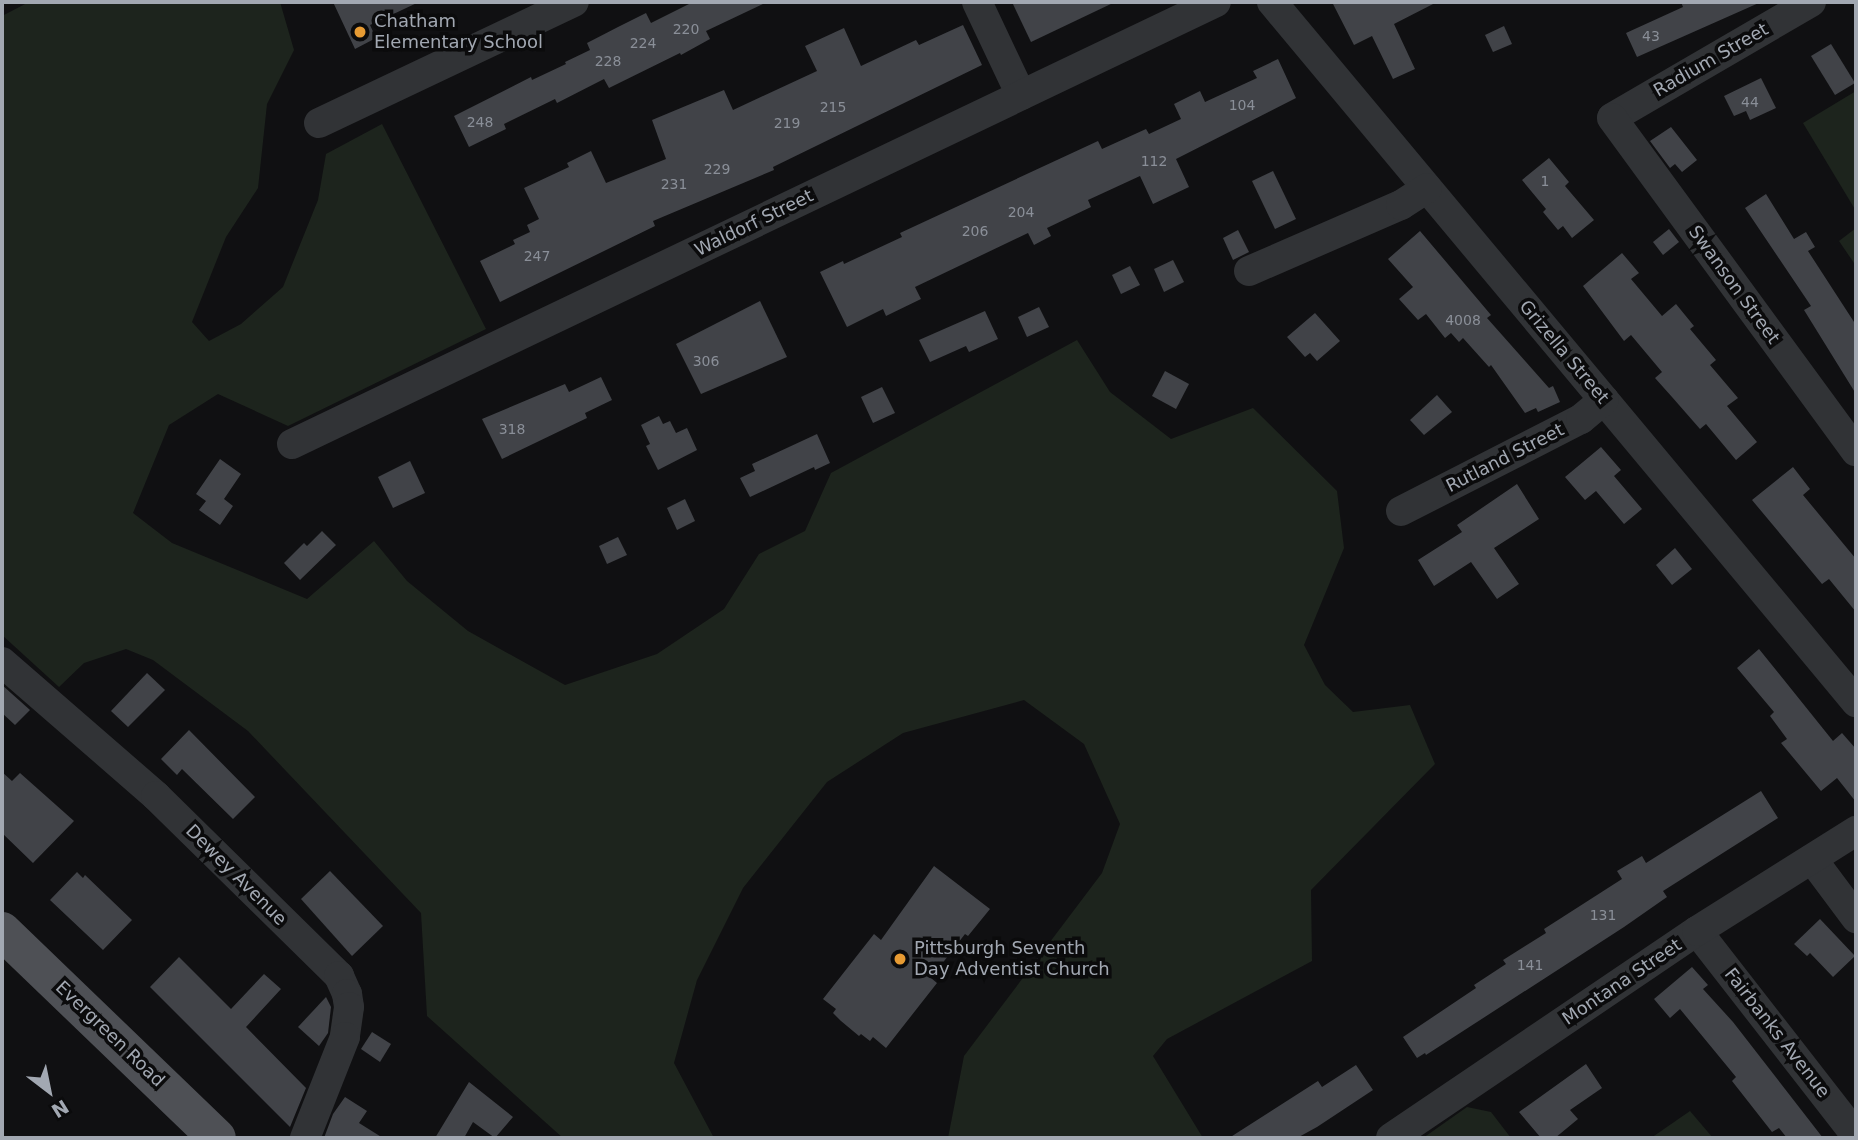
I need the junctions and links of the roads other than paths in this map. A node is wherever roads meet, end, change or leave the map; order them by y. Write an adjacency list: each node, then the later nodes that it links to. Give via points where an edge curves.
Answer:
1 (574, 2): 8 (street)
2 (977, 2): 6 (street)
3 (1216, 2): 6 (street, Waldorf Street)
4 (1272, 2): 9 (street, Grizella Street)
5 (1811, 2): 7 (street, Radium Street)
6 (1021, 95): 12 (street, Waldorf Street)
7 (1612, 118): 13 (street, Swanson Street)
8 (319, 123)
9 (1427, 188): 10 (street, via 1401,205); 11 (street, Grizella Street)
10 (1249, 271)
11 (1604, 400): 14 (street, Rutland Street, via 1581,419); 16 (street, Grizella Street)
12 (292, 444)
13 (1856, 451)
14 (1401, 511)
15 (2, 662): 24 (street, Dewey Avenue, via 156,796 338,976 349,1007 345,1037)
16 (1856, 702)
17 (1856, 831): 18 (street, Montana Street)
18 (1812, 859): 19 (street); 21 (street, Montana Street)
19 (1856, 918)
20 (2, 931): 23 (main road, Evergreen Road)
21 (1697, 931): 22 (street, Fairbanks Avenue); 25 (street, Montana Street)
22 (1856, 1135)
23 (218, 1138)
24 (305, 1138)
25 (1391, 1138)

